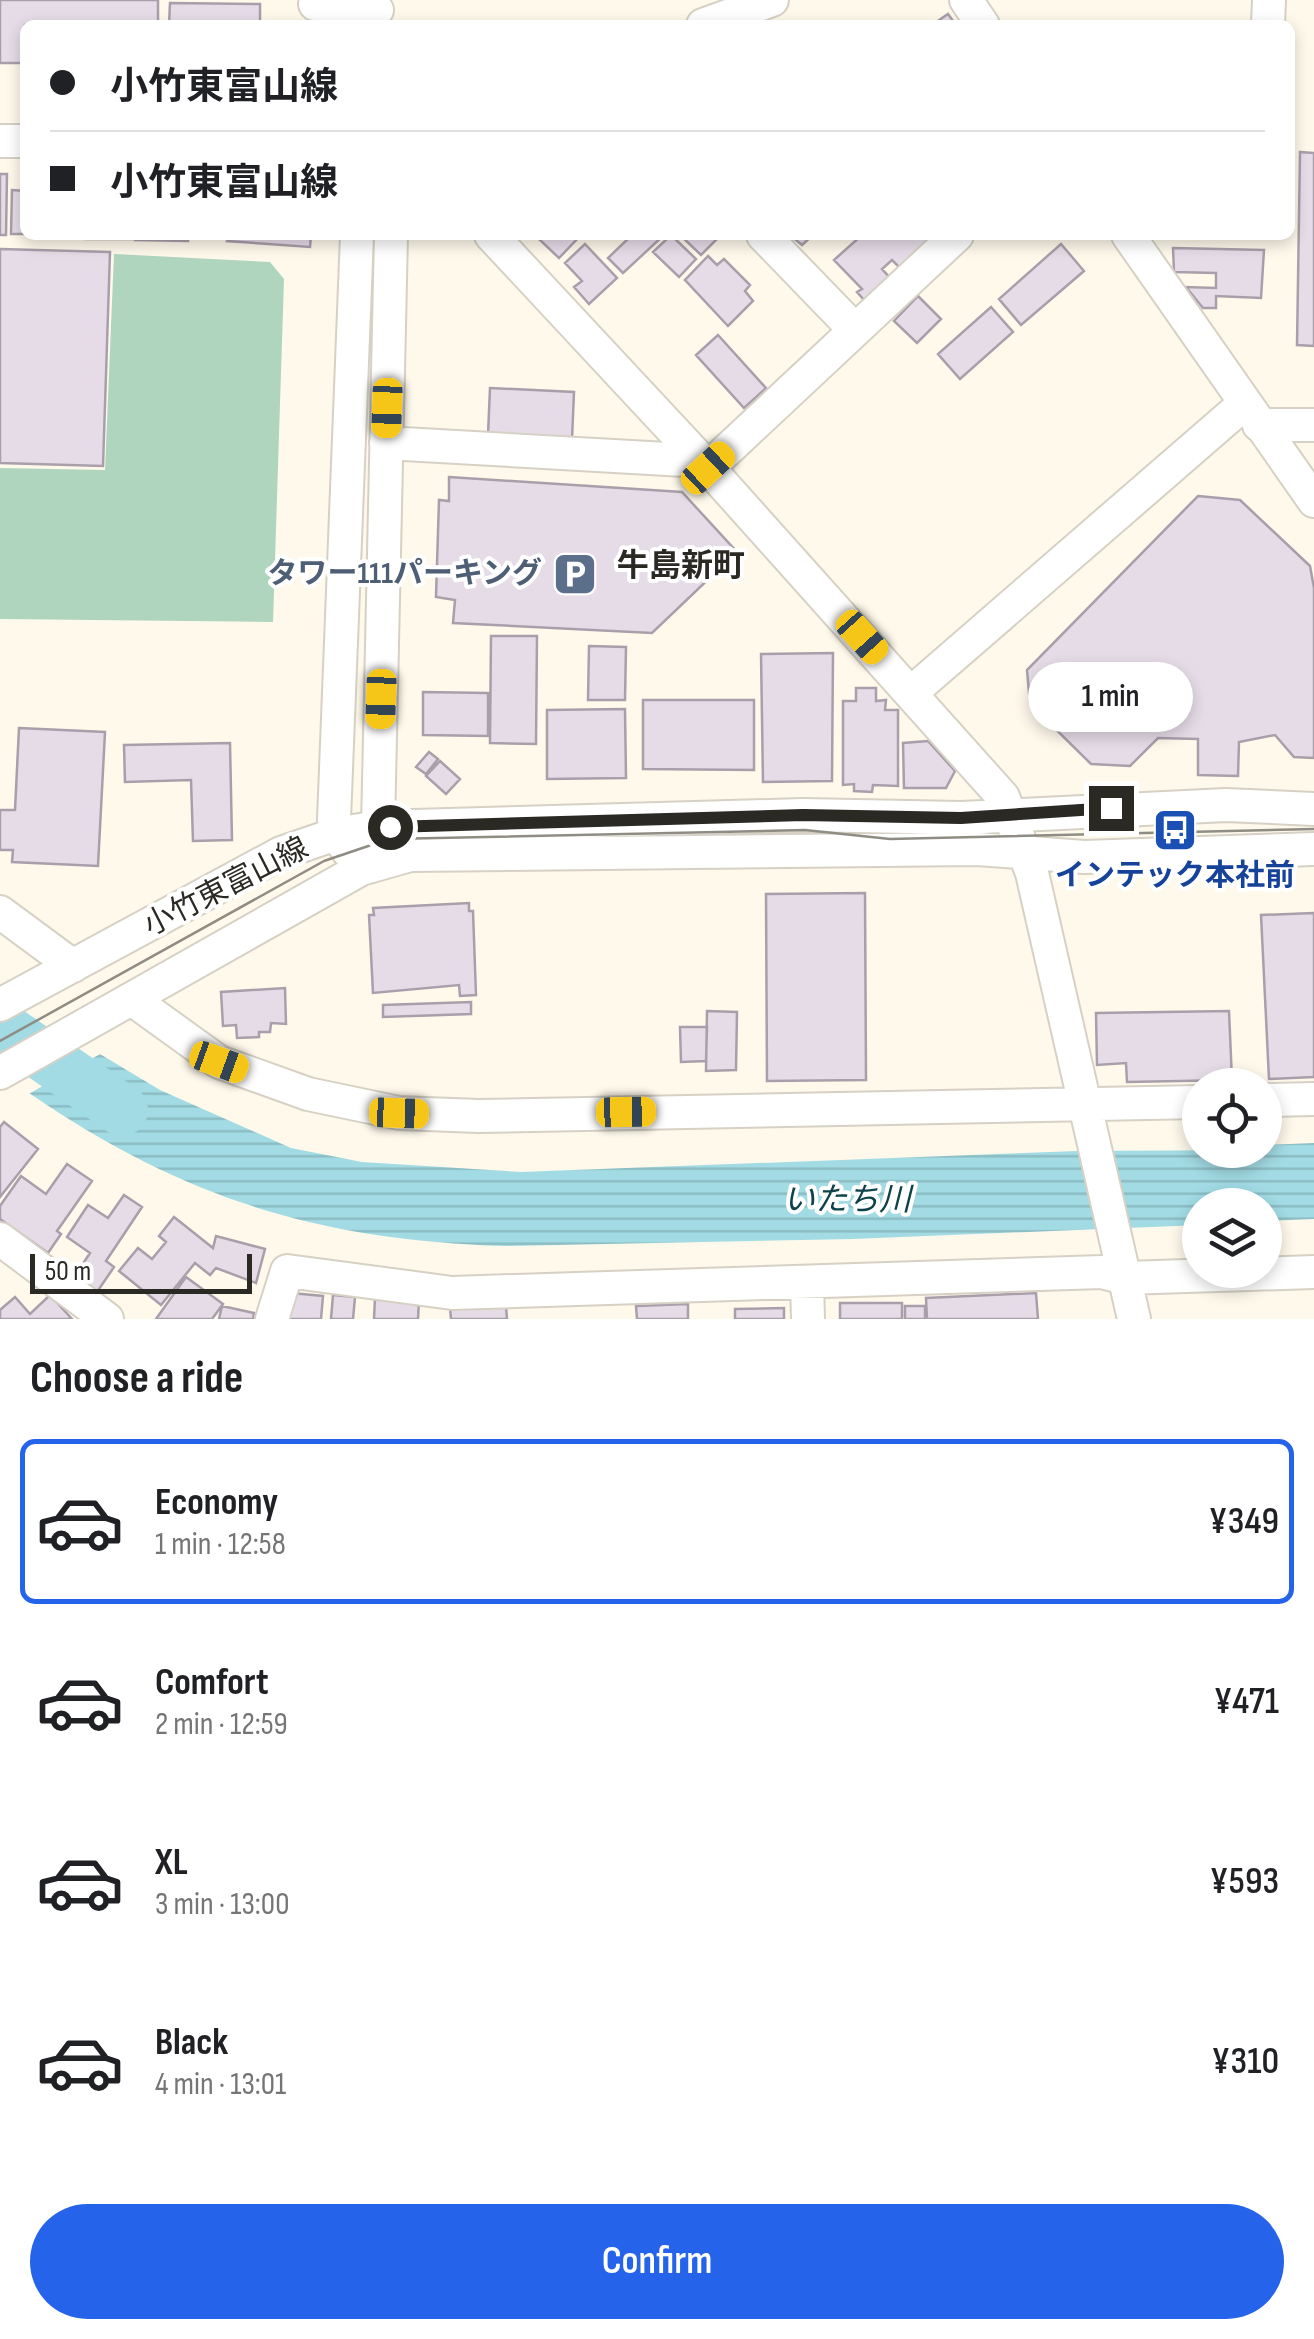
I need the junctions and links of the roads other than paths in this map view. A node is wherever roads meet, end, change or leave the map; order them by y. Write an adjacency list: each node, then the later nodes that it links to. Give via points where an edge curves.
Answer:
1 (316, 0): 3 (street)
2 (772, 0): 4 (street)
3 (377, 12)
4 (717, 20)
5 (357, 240): 21 (street)
6 (392, 240): 14 (street)
7 (497, 240): 15 (street)
8 (768, 240): 11 (street)
9 (952, 240): 11 (street)
10 (1131, 240): 12 (street)
11 (856, 330): 15 (street)
12 (1252, 414): 13 (street); 16 (street); 17 (street)
13 (1314, 426)
14 (386, 443): 15 (street); 20 (street)
15 (705, 464): 17 (street)
16 (1314, 501)
17 (912, 692): 19 (street)
18 (1314, 809): 19 (street, 小竹東富山線)
19 (1011, 812): 20 (street, 小竹東富山線); 23 (street)
20 (378, 827): 21 (street, 小竹東富山線); 24 (street)
21 (336, 834): 24 (street); 26 (street, 小竹東富山線, via 281,853)
22 (1314, 849): 23 (street, 小竹東富山線, via 1084,857)
23 (1024, 851): 24 (street, 小竹東富山線, via 410,856); 33 (street)
24 (361, 869): 27 (street, 小竹東富山線)
25 (0, 912): 26 (street)
26 (60, 973): 28 (street, 小竹東富山線)
27 (133, 1000): 29 (street, 小竹東富山線); 33 (street, via 219,1062 308,1094 399,1113)
28 (0, 1005)
29 (0, 1073)
30 (1314, 1099): 31 (street)
31 (1282, 1100)
32 (1182, 1104): 33 (street)
33 (1086, 1114): 36 (street)
34 (0, 1238): 38 (street)
35 (1314, 1272): 36 (street)
36 (1125, 1278): 37 (street, via 1102,1272); 41 (street)
37 (807, 1283): 39 (street, via 452,1293 286,1270); 40 (street)
38 (108, 1319)
39 (272, 1319)
40 (808, 1319)
41 (1134, 1319)

